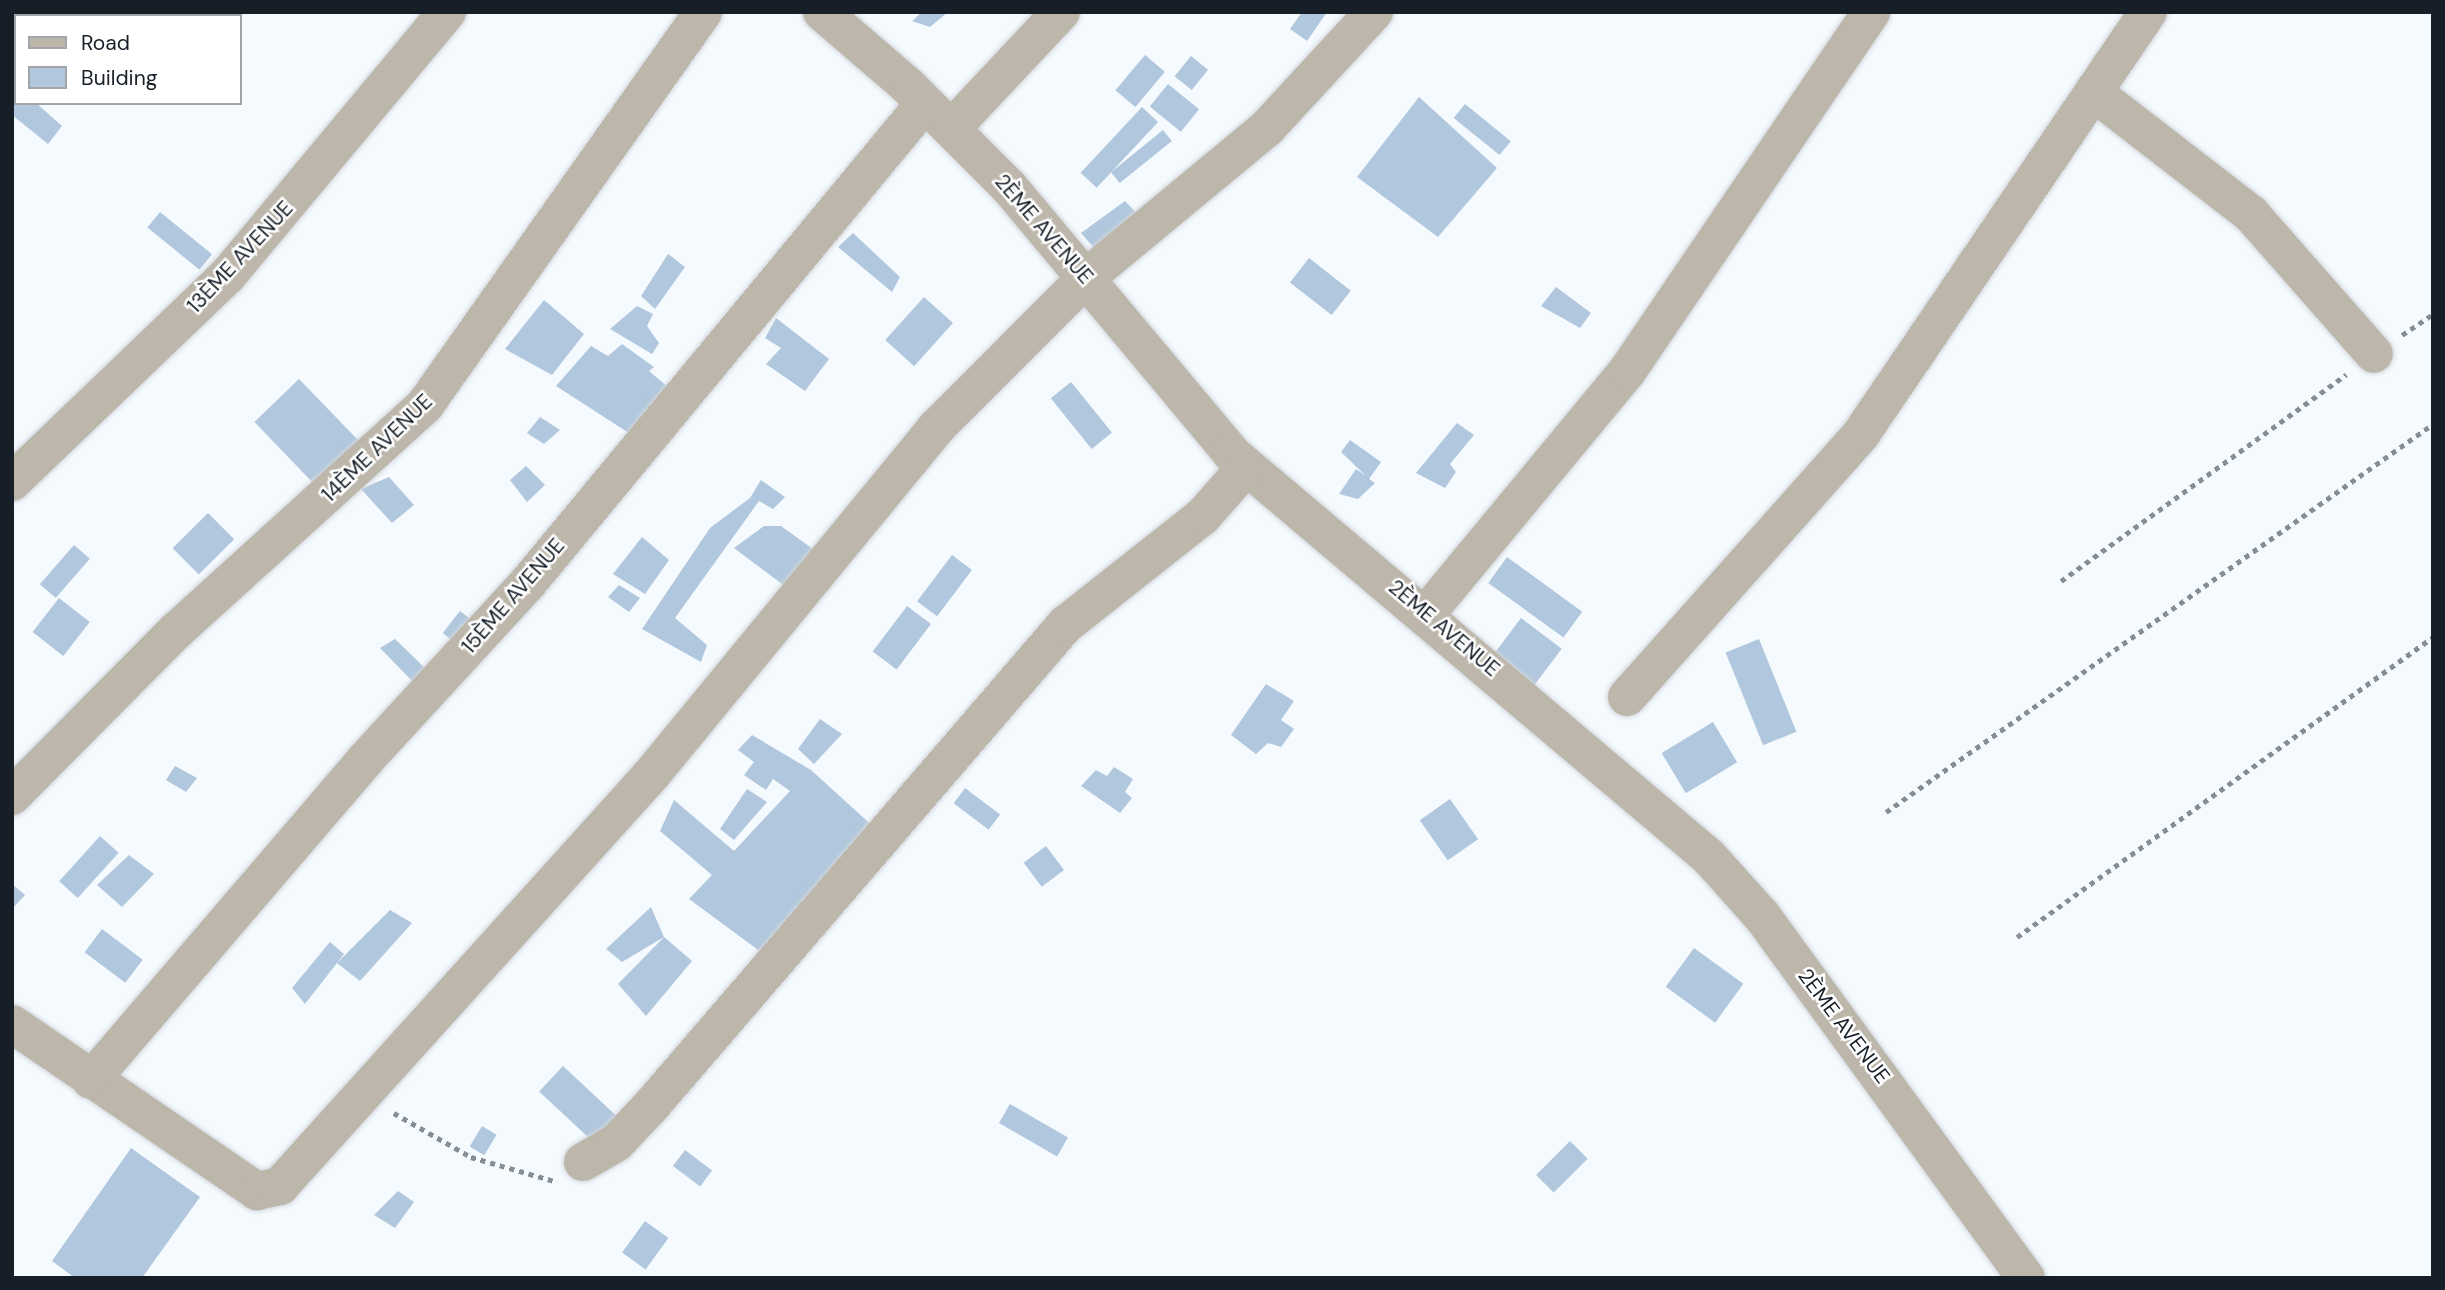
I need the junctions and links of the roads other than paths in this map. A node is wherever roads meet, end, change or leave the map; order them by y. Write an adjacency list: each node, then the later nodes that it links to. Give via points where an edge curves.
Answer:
1 (447, 12): 13 (street, 13ÈME AVENUE, via 227,276)
2 (703, 12): 16 (street, 14ÈME AVENUE, via 425,405 176,631)
3 (822, 12): 9 (street, 2ÈME AVENUE)
4 (1061, 12): 9 (street, 15ÈME AVENUE)
5 (1374, 12): 10 (street, via 1267,128)
6 (1871, 12): 14 (street, via 1628,370)
7 (2148, 12): 8 (street)
8 (2097, 95): 11 (street, via 2190,161 2251,214); 15 (street, via 1861,434)
9 (939, 116): 10 (street, 2ÈME AVENUE); 18 (street, 15ÈME AVENUE, via 527,584 366,759)
10 (1087, 277): 12 (street, 2ÈME AVENUE); 18 (street, via 885,485 652,774 268,1193)
11 (2374, 354)
12 (1247, 467): 14 (street, 2ÈME AVENUE); 19 (street, via 1203,516 1065,625 651,1106 617,1142)
13 (12, 482)
14 (1427, 613): 20 (street, 2ÈME AVENUE, via 1670,820 1762,916)
15 (1627, 697)
16 (12, 796)
17 (12, 1024): 18 (street)
18 (91, 1080)
19 (583, 1163)
20 (2026, 1278)

